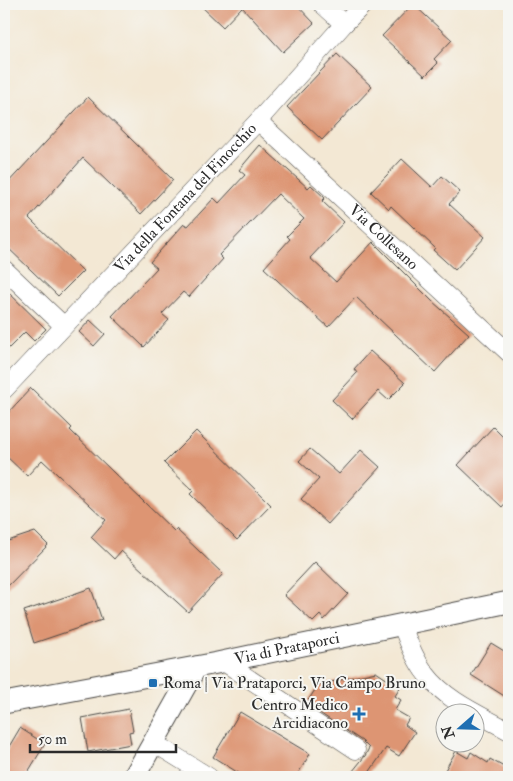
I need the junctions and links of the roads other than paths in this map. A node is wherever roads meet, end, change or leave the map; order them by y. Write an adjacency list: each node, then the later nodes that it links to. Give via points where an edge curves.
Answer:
1 (322, 4): 3 (street)
2 (364, 4): 3 (street, Via della Fontana del Finocchio)
3 (344, 24): 4 (street, Via della Fontana del Finocchio)
4 (258, 121): 6 (street, Via della Fontana del Finocchio); 7 (street, Via Collesano)
5 (4, 269): 6 (street)
6 (64, 326): 8 (street, Via della Fontana del Finocchio)
7 (509, 353)
8 (4, 390)
9 (509, 602): 10 (street, Via di Prataporci)
10 (402, 626): 11 (street, Via di Prataporci); 14 (street, via 417,661 438,687)
11 (224, 662): 12 (street, Via di Prataporci); 16 (street)
12 (196, 667): 13 (street, Via di Prataporci); 15 (street)
13 (4, 703)
14 (509, 731)
15 (154, 743): 17 (street); 18 (street)
16 (356, 750)
17 (134, 777)
18 (209, 777)

